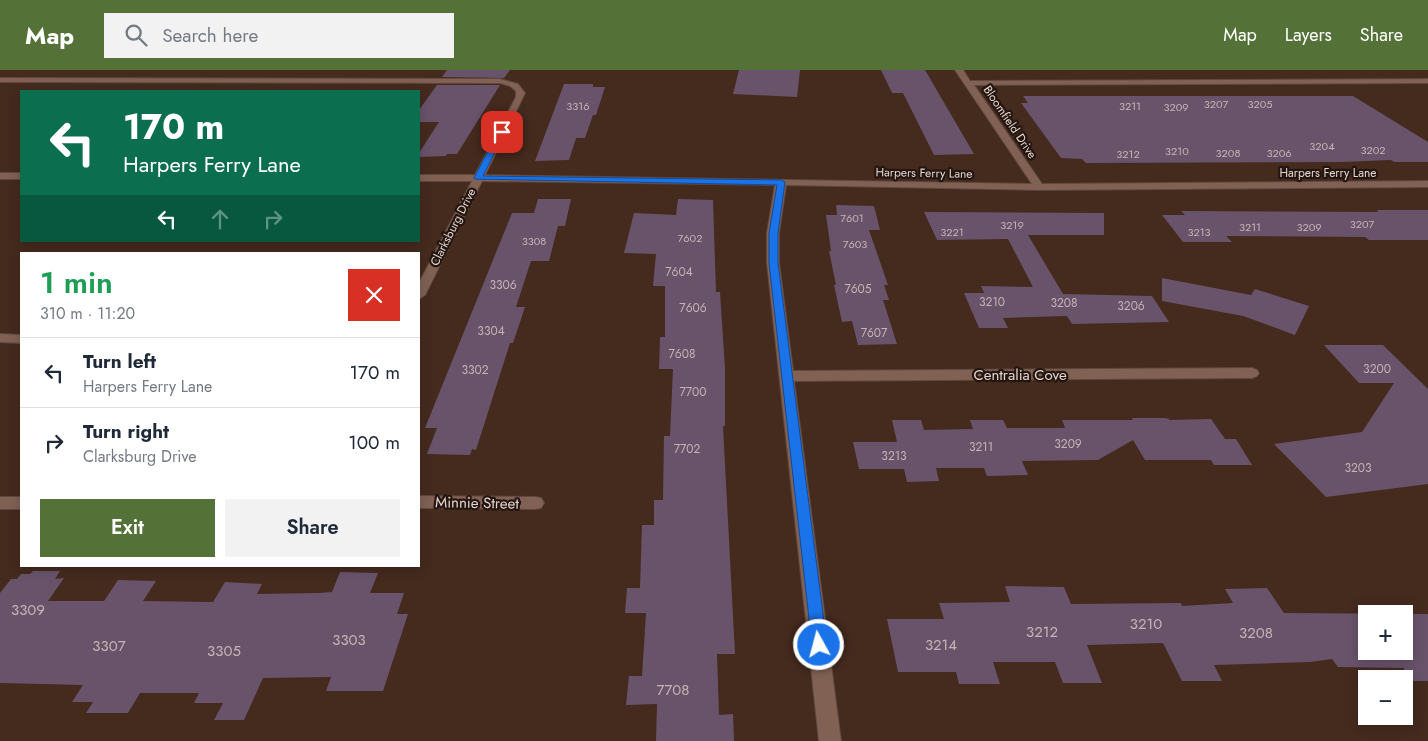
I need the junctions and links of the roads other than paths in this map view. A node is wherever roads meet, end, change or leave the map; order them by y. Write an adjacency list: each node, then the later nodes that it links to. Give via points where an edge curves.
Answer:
1 (960, 70): 4 (street, Bloomfield Drive)
2 (0, 80): 8 (street, Clarksburg Drive, via 510,83 522,93)
3 (1428, 82): 4 (street)
4 (968, 83): 11 (street, Bloomfield Drive)
5 (0, 176): 6 (street)
6 (20, 176)
7 (420, 178): 8 (street, Harpers Ferry Lane)
8 (478, 178): 9 (street, Harpers Ferry Lane); 12 (street, Clarksburg Drive)
9 (781, 182): 11 (street, Harpers Ferry Lane); 16 (street, via 774,233 774,263)
10 (1428, 184): 11 (street, Harpers Ferry Lane)
11 (1039, 187)
12 (420, 292)
13 (0, 338): 14 (street)
14 (20, 338)
15 (1252, 373): 16 (street, Centralia Cove)
16 (788, 376): 19 (street)
17 (420, 502): 18 (street, Minnie Street)
18 (534, 504)
19 (830, 741)

